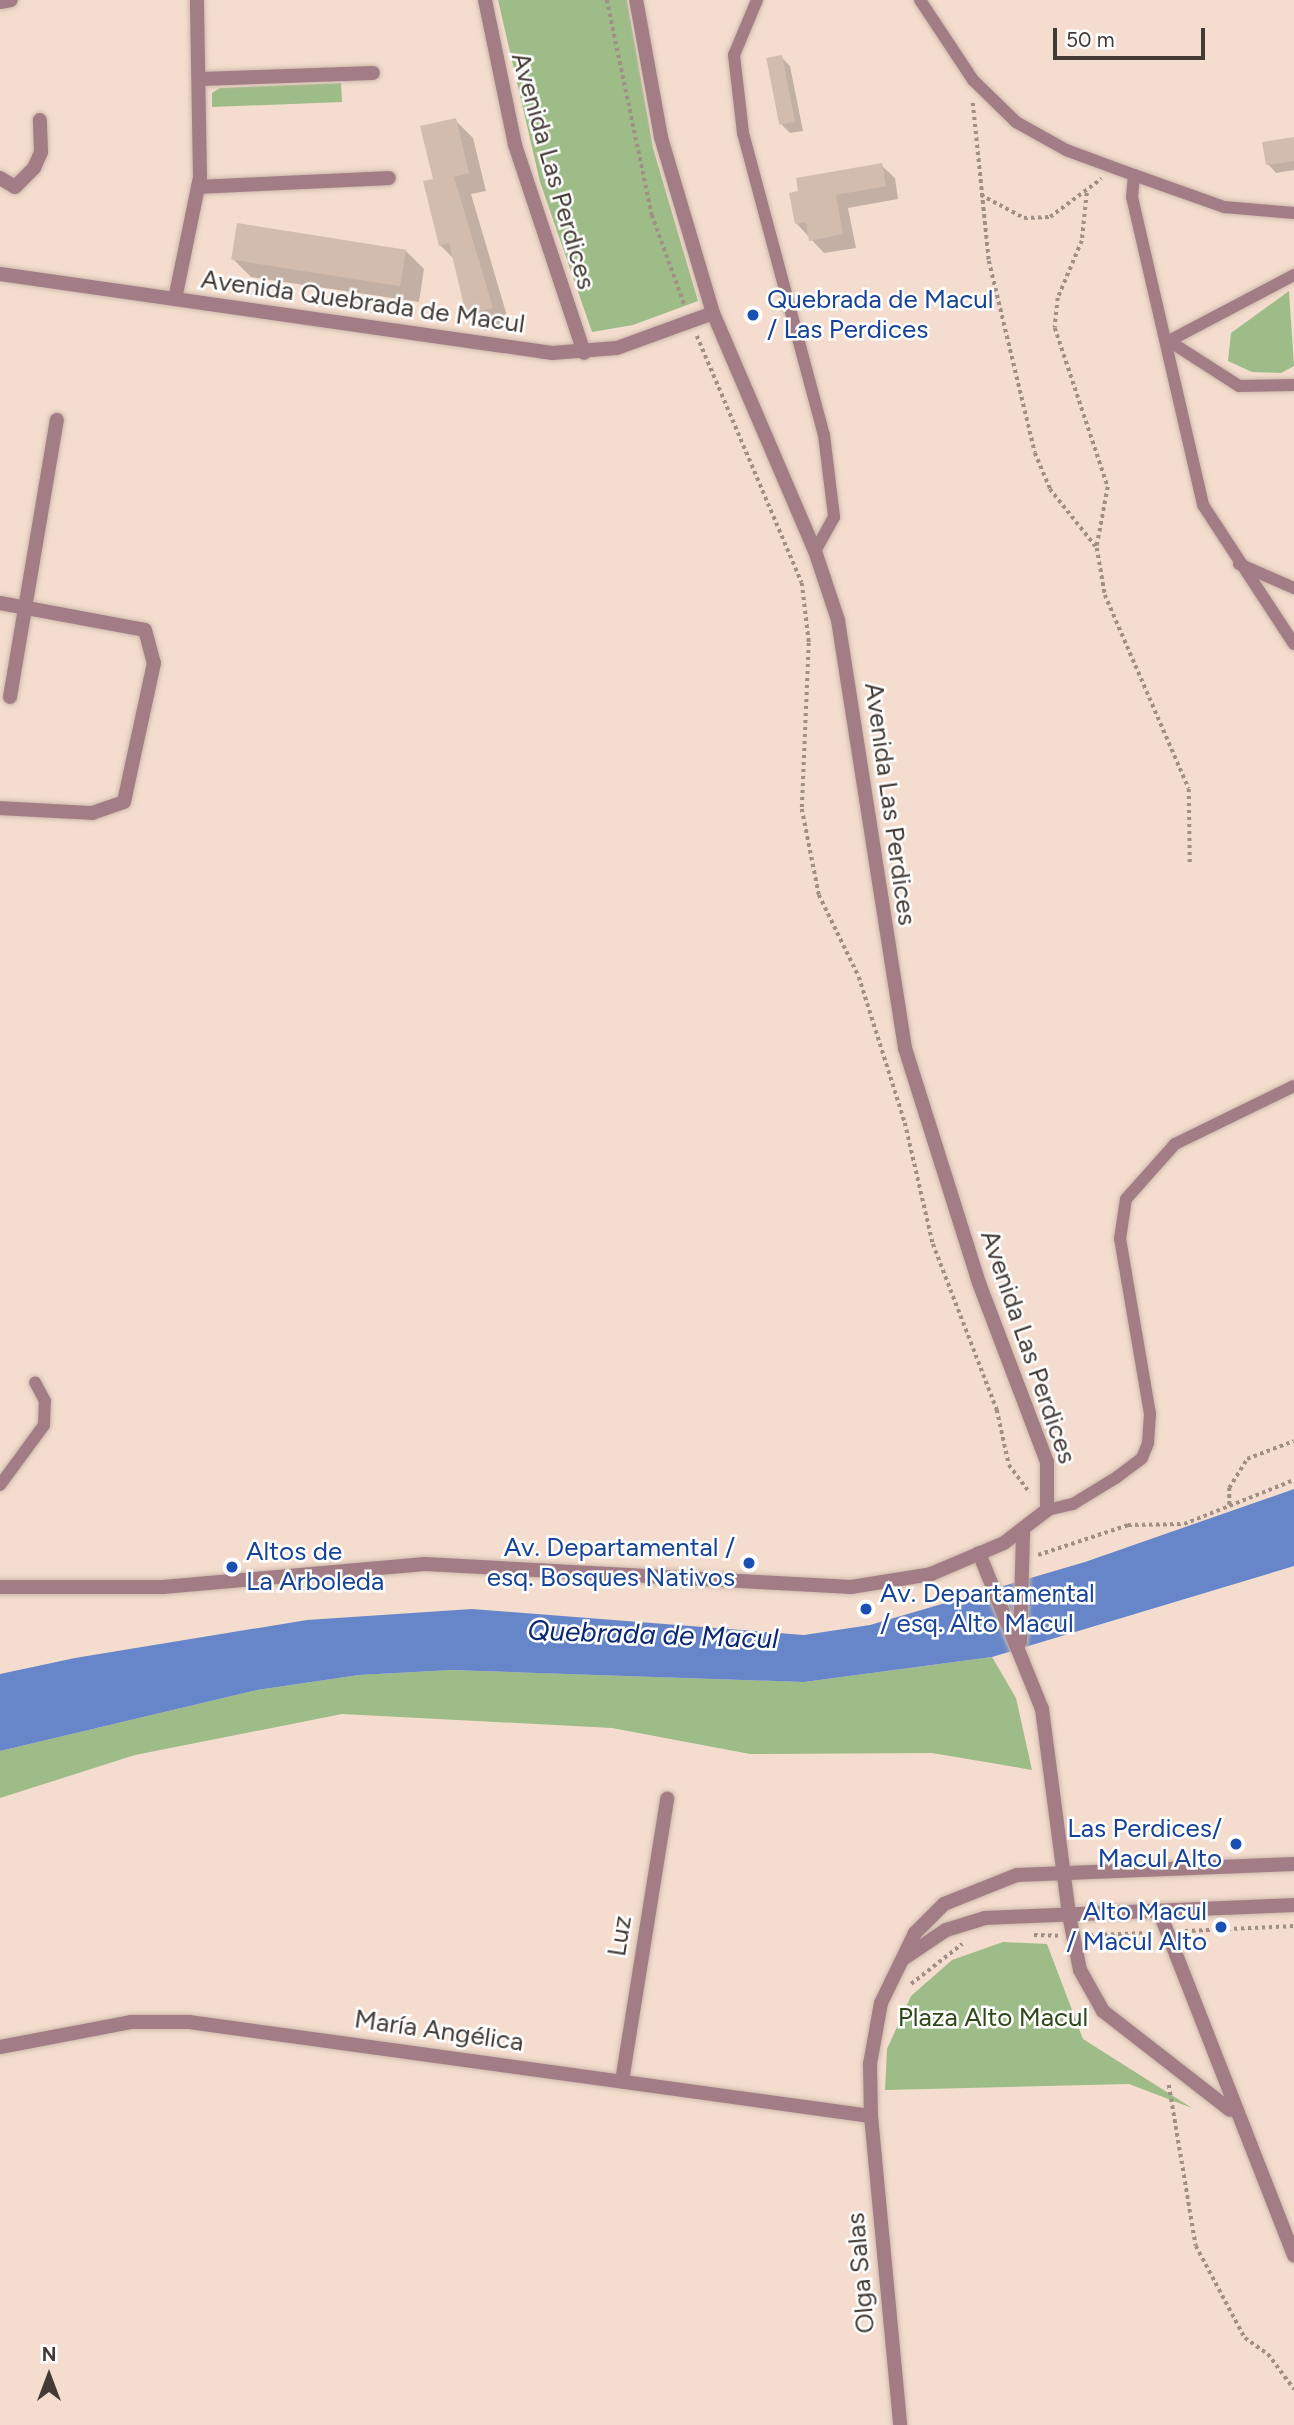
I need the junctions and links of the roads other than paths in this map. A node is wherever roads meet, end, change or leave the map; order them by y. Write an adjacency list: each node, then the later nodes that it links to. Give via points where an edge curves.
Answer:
1 (11, 0): 7 (street)
2 (197, 0): 9 (street)
3 (485, 0): 21 (street, Avenida Las Perdices, via 515,145)
4 (636, 0): 19 (street, Avenida Las Perdices, via 661,137)
5 (757, 0): 24 (lane, via 734,55 743,133 824,435 834,517)
6 (920, 0): 11 (lane, via 973,80 1016,122 1107,167)
7 (0, 2)
8 (373, 73): 9 (street)
9 (200, 79): 14 (street)
10 (40, 120): 12 (street, via 41,152 34,168 15,187)
11 (1134, 175): 15 (lane, via 1224,207); 20 (lane, via 1132,197)
12 (0, 178)
13 (389, 178): 14 (street)
14 (198, 187): 18 (street)
15 (1294, 213)
16 (0, 274): 18 (street, Avenida Quebrada de Macul)
17 (1294, 275): 20 (lane)
18 (175, 299): 21 (street, Avenida Quebrada de Macul, via 524,350)
19 (713, 313): 21 (street, Avenida Quebrada de Macul); 24 (street, Avenida Las Perdices)
20 (1169, 341): 22 (lane, via 1239,386); 25 (lane, via 1203,505)
21 (584, 353)
22 (1294, 386)
23 (57, 420): 28 (street)
24 (816, 551): 35 (street, Avenida Las Perdices, via 838,620 891,982 913,1081 1047,1462)
25 (1235, 562): 26 (lane); 29 (lane)
26 (1294, 587)
27 (0, 603): 28 (street)
28 (23, 607): 30 (street); 31 (street, via 145,630 154,663 124,802 92,813)
29 (1294, 644)
30 (10, 697)
31 (0, 808)
32 (1294, 1086): 35 (lane, via 1175,1144 1126,1199 1120,1239 1150,1414 1148,1443 1142,1458 1117,1477 1073,1504)
33 (35, 1382): 34 (lane, via 45,1401 44,1425)
34 (0, 1485)
35 (1047, 1510): 36 (street)
36 (1023, 1532): 37 (street); 39 (street, via 1018,1570)
37 (979, 1553): 38 (street, via 931,1574 851,1587 425,1564 163,1587); 39 (street)
38 (0, 1587)
39 (1023, 1652): 42 (street, via 1049,1743)
40 (667, 1799): 48 (street, Luz)
41 (1294, 1864): 42 (street, Olga Salas)
42 (1064, 1873): 45 (street); 46 (street, Olga Salas, via 1001,1878 967,1891 925,1920)
43 (1294, 1905): 44 (street)
44 (1159, 1911): 45 (street); 50 (street)
45 (1069, 1915): 46 (street, via 963,1923); 50 (street, via 1095,1999 1160,2056 1199,2080)
46 (899, 1962): 49 (street, Olga Salas, via 874,2034)
47 (0, 2047): 48 (street, María Angélica, via 110,2025 189,2022)
48 (622, 2081): 49 (street, María Angélica)
49 (871, 2116): 52 (street, Olga Salas)
50 (1235, 2116): 51 (street)
51 (1294, 2256)
52 (900, 2425)

